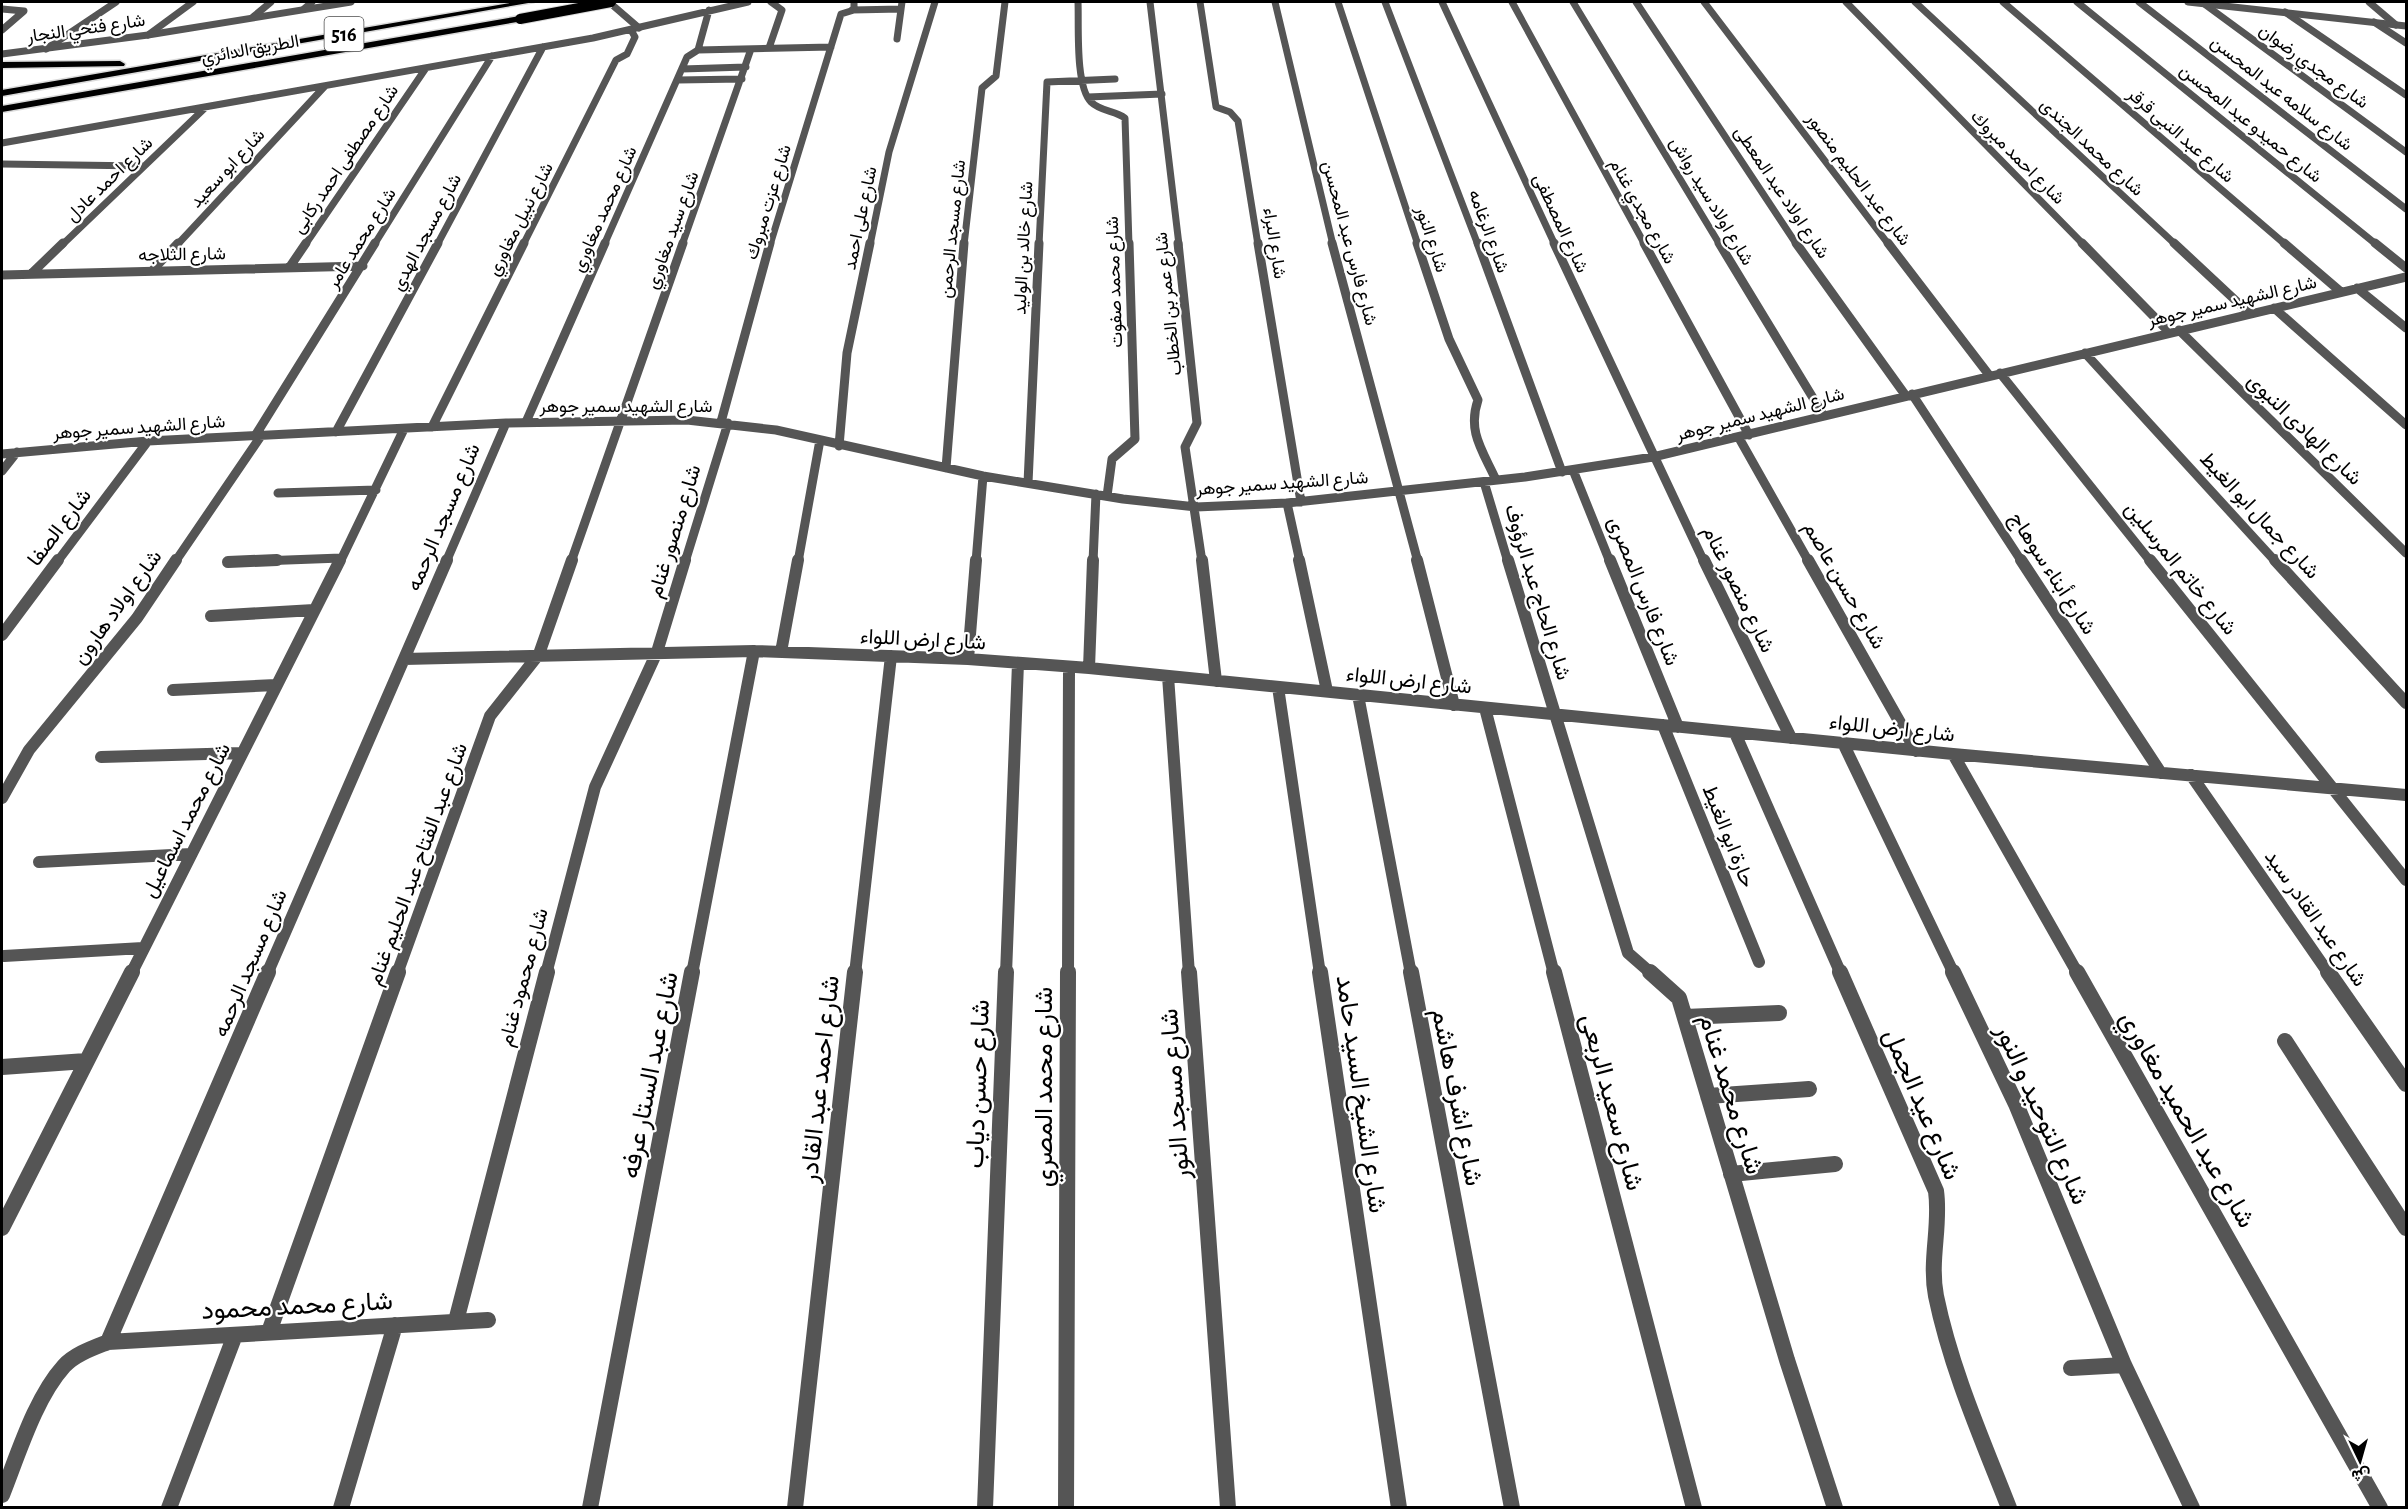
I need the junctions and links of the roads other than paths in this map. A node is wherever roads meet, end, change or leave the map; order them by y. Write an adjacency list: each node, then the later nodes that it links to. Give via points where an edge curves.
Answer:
1 (116, 2): 49 (street)
2 (193, 2): 43 (street)
3 (271, 2): 37 (street)
4 (312, 2): 34 (street)
5 (351, 2): 34 (street, شارع فتحي النجار)
6 (529, 2): 54 (highway, الطريق الدائري / 516)
7 (610, 2): 41 (street); 69 (highway, الطريق الدائري / 516, bridge)
8 (748, 2): 35 (street)
9 (771, 2): 48 (street, via 782,10)
10 (935, 2): 104 (street, شارع على احمد, via 889,152 848,353)
11 (1005, 2): 108 (street, شارع مسجد الرحمن, via 996,76 982,88 967,212)
12 (1078, 2): 60 (street)
13 (1150, 2): 65 (street, شارع عمر بن الخطاب)
14 (1200, 2): 119 (street, شارع البراء, via 1216,107 1238,121)
15 (1275, 2): 116 (street, شارع فارس عبد المحسن, via 1325,217)
16 (1338, 2): 112 (street, شارع النور, via 1449,339 1479,400 1472,423)
17 (1385, 2): 110 (street, شارع الرغامه)
18 (1442, 2): 107 (street, شارع المصطفى)
19 (1512, 2): 101 (street, شارع مجدي غنام)
20 (1573, 2): 91 (street, شارع اولاد سيد رواش)
21 (1636, 2): 90 (street, شارع اولاد عبد المعطى, via 1796,243)
22 (1704, 2): 89 (street, شارع عبد الحليم منصور)
23 (1846, 2): 87 (street, شارع احمد مبروك)
24 (1915, 2): 85 (street, شارع محمد الجندى)
25 (2002, 2): 83 (street, شارع عبد النبى قرقر)
26 (2077, 2): 77 (street, شارع حميدو عبد المحسن)
27 (2139, 2): 74 (street, شارع سلامه عبد المحسن)
28 (2188, 2): 30 (street)
29 (2369, 2): 39 (street)
30 (2204, 3): 36 (street); 71 (street, شارع مجدي رضوان)
31 (902, 5): 32 (street); 44 (street)
32 (853, 6): 47 (street, شارع عزت مبروك, via 841,14)
33 (2, 9): 42 (street, via 24,11)
34 (304, 9): 37 (street, شارع فتحي النجار)
35 (709, 10): 41 (street); 51 (street, شارع محمد مغاوري)
36 (2284, 12): 38 (street); 66 (street)
37 (253, 17): 43 (street, شارع فتحي النجار)
38 (2374, 22): 39 (street); 45 (street)
39 (2396, 25): 40 (street)
40 (2406, 26)
41 (635, 29): 46 (street); 97 (street, شارع نبيل مغاوري, via 627,54 616,60)
42 (2, 30)
43 (148, 35): 49 (street, شارع فتحي النجار)
44 (897, 39)
45 (2406, 43)
46 (543, 47): 53 (street); 99 (street, شارع مسجد الهدي)
47 (831, 47): 48 (street); 94 (street, شارع عزت مبروك, via 772,237)
48 (769, 48): 50 (street)
49 (46, 49): 52 (street, شارع فتحي النجار)
50 (751, 49): 51 (street); 56 (street, شارع سيد مغاوري)
51 (698, 50): 58 (street, شارع محمد مغاوري, via 687,57)
52 (2, 54)
53 (492, 56): 57 (street); 75 (street, شارع محمد عامر)
54 (176, 63): 55 (highway); 64 (highway, الطريق الدائري / 516)
55 (2, 65)
56 (746, 67): 58 (street); 59 (street, شارع سيد مغاوري)
57 (426, 68): 63 (street); 76 (street, شارع مصطفى احمد ركابى)
58 (682, 69): 62 (street, شارع محمد مغاوري)
59 (742, 79): 62 (street); 92 (street, شارع سيد مغاوري)
60 (1083, 79): 61 (street, شارع خالد بن الوليد); 67 (street); 114 (street, شارع خالد بن الوليد, via 1047,82)
61 (1115, 79)
62 (678, 80): 93 (street, شارع محمد مغاوري)
63 (325, 86): 68 (street); 78 (street, شارع ابو سعيد)
64 (2, 93)
65 (1162, 94): 67 (street); 121 (street, شارع عمر بن الخطاب, via 1197,423 1185,447)
66 (2406, 95)
67 (1088, 97): 118 (street, شارع محمد صفوت, via 1093,104 1125,118 1135,434 1131,444 1112,459)
68 (207, 106): 70 (street); 73 (street, شارع احمد عادل)
69 (2, 109)
70 (2, 143)
71 (2406, 152)
72 (2, 164): 73 (street)
73 (144, 166): 79 (street, شارع احمد عادل)
74 (2406, 209)
75 (363, 266): 76 (street, شارع الثلاجه); 100 (street, شارع محمد عامر)
76 (289, 268): 78 (street, شارع الثلاجه)
77 (2406, 268)
78 (152, 271): 79 (street, شارع الثلاجه)
79 (31, 274): 80 (street, شارع الثلاجه)
80 (2, 275)
81 (2406, 277): 82 (street, شارع الشهيد سمير جوهر)
82 (2357, 288): 83 (street, شارع الشهيد سمير جوهر); 86 (street)
83 (2341, 292): 84 (street, شارع الشهيد سمير جوهر)
84 (2274, 308): 85 (street, شارع الشهيد سمير جوهر); 96 (street)
85 (2249, 314): 87 (street, شارع الشهيد سمير جوهر)
86 (2406, 328)
87 (2174, 331): 88 (street, شارع الشهيد سمير جوهر); 122 (street, شارع الهادى النبوى)
88 (2085, 353): 89 (street, شارع الشهيد سمير جوهر); 145 (street, شارع جمال ابو الغيط)
89 (1995, 374): 90 (street, شارع الشهيد سمير جوهر); 160 (street, شارع خاتم المرسلين)
90 (1909, 395): 91 (street, شارع الشهيد سمير جوهر); 158 (street, شارع أبناء سوهاج)
91 (1824, 416): 101 (street, شارع الشهيد سمير جوهر)
92 (619, 420): 93 (street, شارع الشهيد سمير جوهر); 94 (street, شارع الشهيد سمير جوهر); 131 (street, شارع عبد الفتاح عبد الحليم غنام)
93 (526, 422): 95 (street, شارع الشهيد سمير جوهر)
94 (725, 422): 102 (street, شارع الشهيد سمير جوهر); 130 (street, شارع منصور غنام)
95 (506, 423): 97 (street, شارع الشهيد سمير جوهر); 134 (street, شارع مسجد الرحمه)
96 (2406, 425)
97 (432, 427): 98 (street, شارع الشهيد سمير جوهر)
98 (404, 429): 99 (street, شارع الشهيد سمير جوهر); 115 (street, شارع محمد اسماعيل)
99 (336, 432): 100 (street, شارع الشهيد سمير جوهر)
100 (258, 436): 103 (street, شارع الشهيد سمير جوهر); 162 (street, شارع اولاد هارون, via 137,618 29,750)
101 (1744, 436): 107 (street, شارع الشهيد سمير جوهر); 154 (street, شارع حسن عاصم)
102 (820, 440): 104 (street, شارع الشهيد سمير جوهر); 129 (street)
103 (148, 441): 105 (street, شارع الشهيد سمير جوهر); 127 (street, شارع الصفا)
104 (839, 446): 108 (street, شارع الشهيد سمير جوهر)
105 (17, 452): 106 (street, شارع الشهيد سمير جوهر); 109 (street)
106 (2, 454)
107 (1653, 457): 110 (street, شارع الشهيد سمير جوهر); 152 (street, شارع منصور غنام)
108 (946, 468): 111 (street, شارع الشهيد سمير جوهر)
109 (2, 471)
110 (1567, 471): 112 (street, شارع الشهيد سمير جوهر); 150 (street, شارع فارس المصرى)
111 (983, 476): 114 (street, شارع الشهيد سمير جوهر); 133 (street)
112 (1496, 480): 113 (street, شارع الشهيد سمير جوهر)
113 (1484, 482): 116 (street, شارع الشهيد سمير جوهر); 148 (street, شارع الحاج عبد الرؤوف)
114 (1028, 483): 118 (street, شارع الشهيد سمير جوهر)
115 (376, 490): 117 (street); 123 (street, شارع محمد اسماعيل)
116 (1400, 491): 119 (street, شارع الشهيد سمير جوهر); 146 (street, شارع فارس عبد المحسن)
117 (278, 493)
118 (1101, 495): 121 (street, شارع الشهيد سمير جوهر); 137 (street)
119 (1301, 502): 120 (street, شارع الشهيد سمير جوهر)
120 (1287, 503): 121 (street, شارع الشهيد سمير جوهر); 143 (street)
121 (1196, 507): 139 (street, شارع عمر بن الخطاب)
122 (2406, 553)
123 (341, 558): 124 (street); 125 (street, شارع محمد اسماعيل)
124 (228, 562)
125 (314, 610): 126 (street); 140 (street, شارع محمد اسماعيل)
126 (211, 616)
127 (2, 635)
128 (754, 651): 129 (street, شارع ارض اللواء); 130 (street, شارع ارض اللواء); 192 (street, شارع عبد الستار عرفه)
129 (781, 651): 132 (street, شارع ارض اللواء)
130 (657, 652): 131 (street, شارع ارض اللواء); 182 (street, شارع محمود غنام, via 596,787)
131 (539, 654): 134 (street, شارع ارض اللواء); 184 (street, شارع عبد الفتاح عبد الحليم غنام, via 528,675 490,717)
132 (891, 656): 133 (street, شارع ارض اللواء); 193 (street, شارع احمد عبد القادر)
133 (968, 659): 135 (street, شارع ارض اللواء)
134 (404, 660): 186 (street, شارع مسجد الرحمه)
135 (1018, 663): 136 (street, شارع ارض اللواء); 194 (street, شارع حسن دياب)
136 (1069, 667): 137 (street, شارع ارض اللواء); 195 (street, شارع محمد المصري)
137 (1089, 668): 138 (street, شارع ارض اللواء)
138 (1168, 676): 139 (street, شارع ارض اللواء); 196 (street, شارع مسجد النور)
139 (1216, 681): 141 (street, شارع ارض اللواء)
140 (276, 685): 142 (street); 155 (street, شارع محمد اسماعيل)
141 (1278, 687): 143 (street, شارع ارض اللواء); 197 (street, شارع الشيخ السيد حامد)
142 (173, 690)
143 (1327, 691): 144 (street, شارع ارض اللواء)
144 (1358, 695): 146 (street, شارع ارض اللواء); 198 (street, شارع اشرف هاشم)
145 (2406, 704)
146 (1454, 705): 147 (street, شارع ارض اللواء)
147 (1485, 708): 148 (street, شارع ارض اللواء); 199 (street, شارع سعيد الربعى)
148 (1555, 714): 149 (street, شارع ارض اللواء); 170 (street, شارع محمد غنام, via 1628,953 1670,986 1679,998)
149 (1663, 725): 150 (street, شارع ارض اللواء); 168 (street, حارة ابو الغيط)
150 (1678, 727): 151 (street, شارع ارض اللواء)
151 (1735, 732): 152 (street, شارع ارض اللواء); 201 (street, شارع عيد الجمل, via 1936,1191 1939,1212 1932,1265 1936,1296 1965,1396)
152 (1791, 738): 153 (street, شارع ارض اللواء)
153 (1843, 743): 154 (street, شارع ارض اللواء); 187 (street, شارع التوحيد و النور, via 2016,1104)
154 (1916, 750): 156 (street, شارع ارض اللواء)
155 (242, 753): 157 (street); 163 (street, شارع محمد اسماعيل)
156 (1953, 754): 158 (street, شارع ارض اللواء); 203 (street, شارع عبد الحميد مغاوري)
157 (101, 758)
158 (2161, 773): 159 (street, شارع ارض اللواء)
159 (2191, 775): 160 (street, شارع ارض اللواء); 174 (street, شارع عبد القادر سيد)
160 (2332, 788): 161 (street, شارع ارض اللواء); 165 (street, شارع خاتم المرسلين)
161 (2406, 795)
162 (2, 798)
163 (191, 854): 164 (street); 166 (street, شارع محمد اسماعيل)
164 (39, 862)
165 (2406, 880)
166 (143, 948): 167 (street); 172 (street, شارع محمد اسماعيل)
167 (4, 956)
168 (1759, 962)
169 (1779, 1013): 170 (street)
170 (1684, 1017): 176 (street, شارع محمد غنام)
171 (2285, 1041): 180 (street)
172 (86, 1061): 173 (street); 179 (street, شارع محمد اسماعيل)
173 (2, 1066)
174 (2406, 1084)
175 (1809, 1089): 176 (street)
176 (1708, 1096): 178 (street, شارع محمد غنام)
177 (1835, 1164): 178 (street)
178 (1731, 1174): 200 (street, شارع محمد غنام)
179 (2, 1228)
180 (2406, 1228)
181 (488, 1320): 182 (street, شارع محمد محمود)
182 (456, 1321): 183 (street, شارع محمد محمود)
183 (395, 1325): 184 (street, شارع محمد محمود); 191 (street)
184 (268, 1332): 185 (street, شارع محمد محمود)
185 (235, 1335): 186 (street, شارع محمد محمود); 190 (street)
186 (108, 1342): 189 (street, via 85,1351 64,1367 51,1385)
187 (2124, 1365): 188 (street); 202 (street, شارع التوحيد و النور)
188 (2071, 1368)
189 (2, 1495)
190 (169, 1508)
191 (341, 1508)
192 (590, 1508)
193 (795, 1508)
194 (985, 1508)
195 (1066, 1508)
196 (1228, 1508)
197 (1399, 1508)
198 (1512, 1508)
199 (1694, 1508)
200 (1835, 1508)
201 (2010, 1508)
202 (2192, 1508)
203 (2380, 1508)

